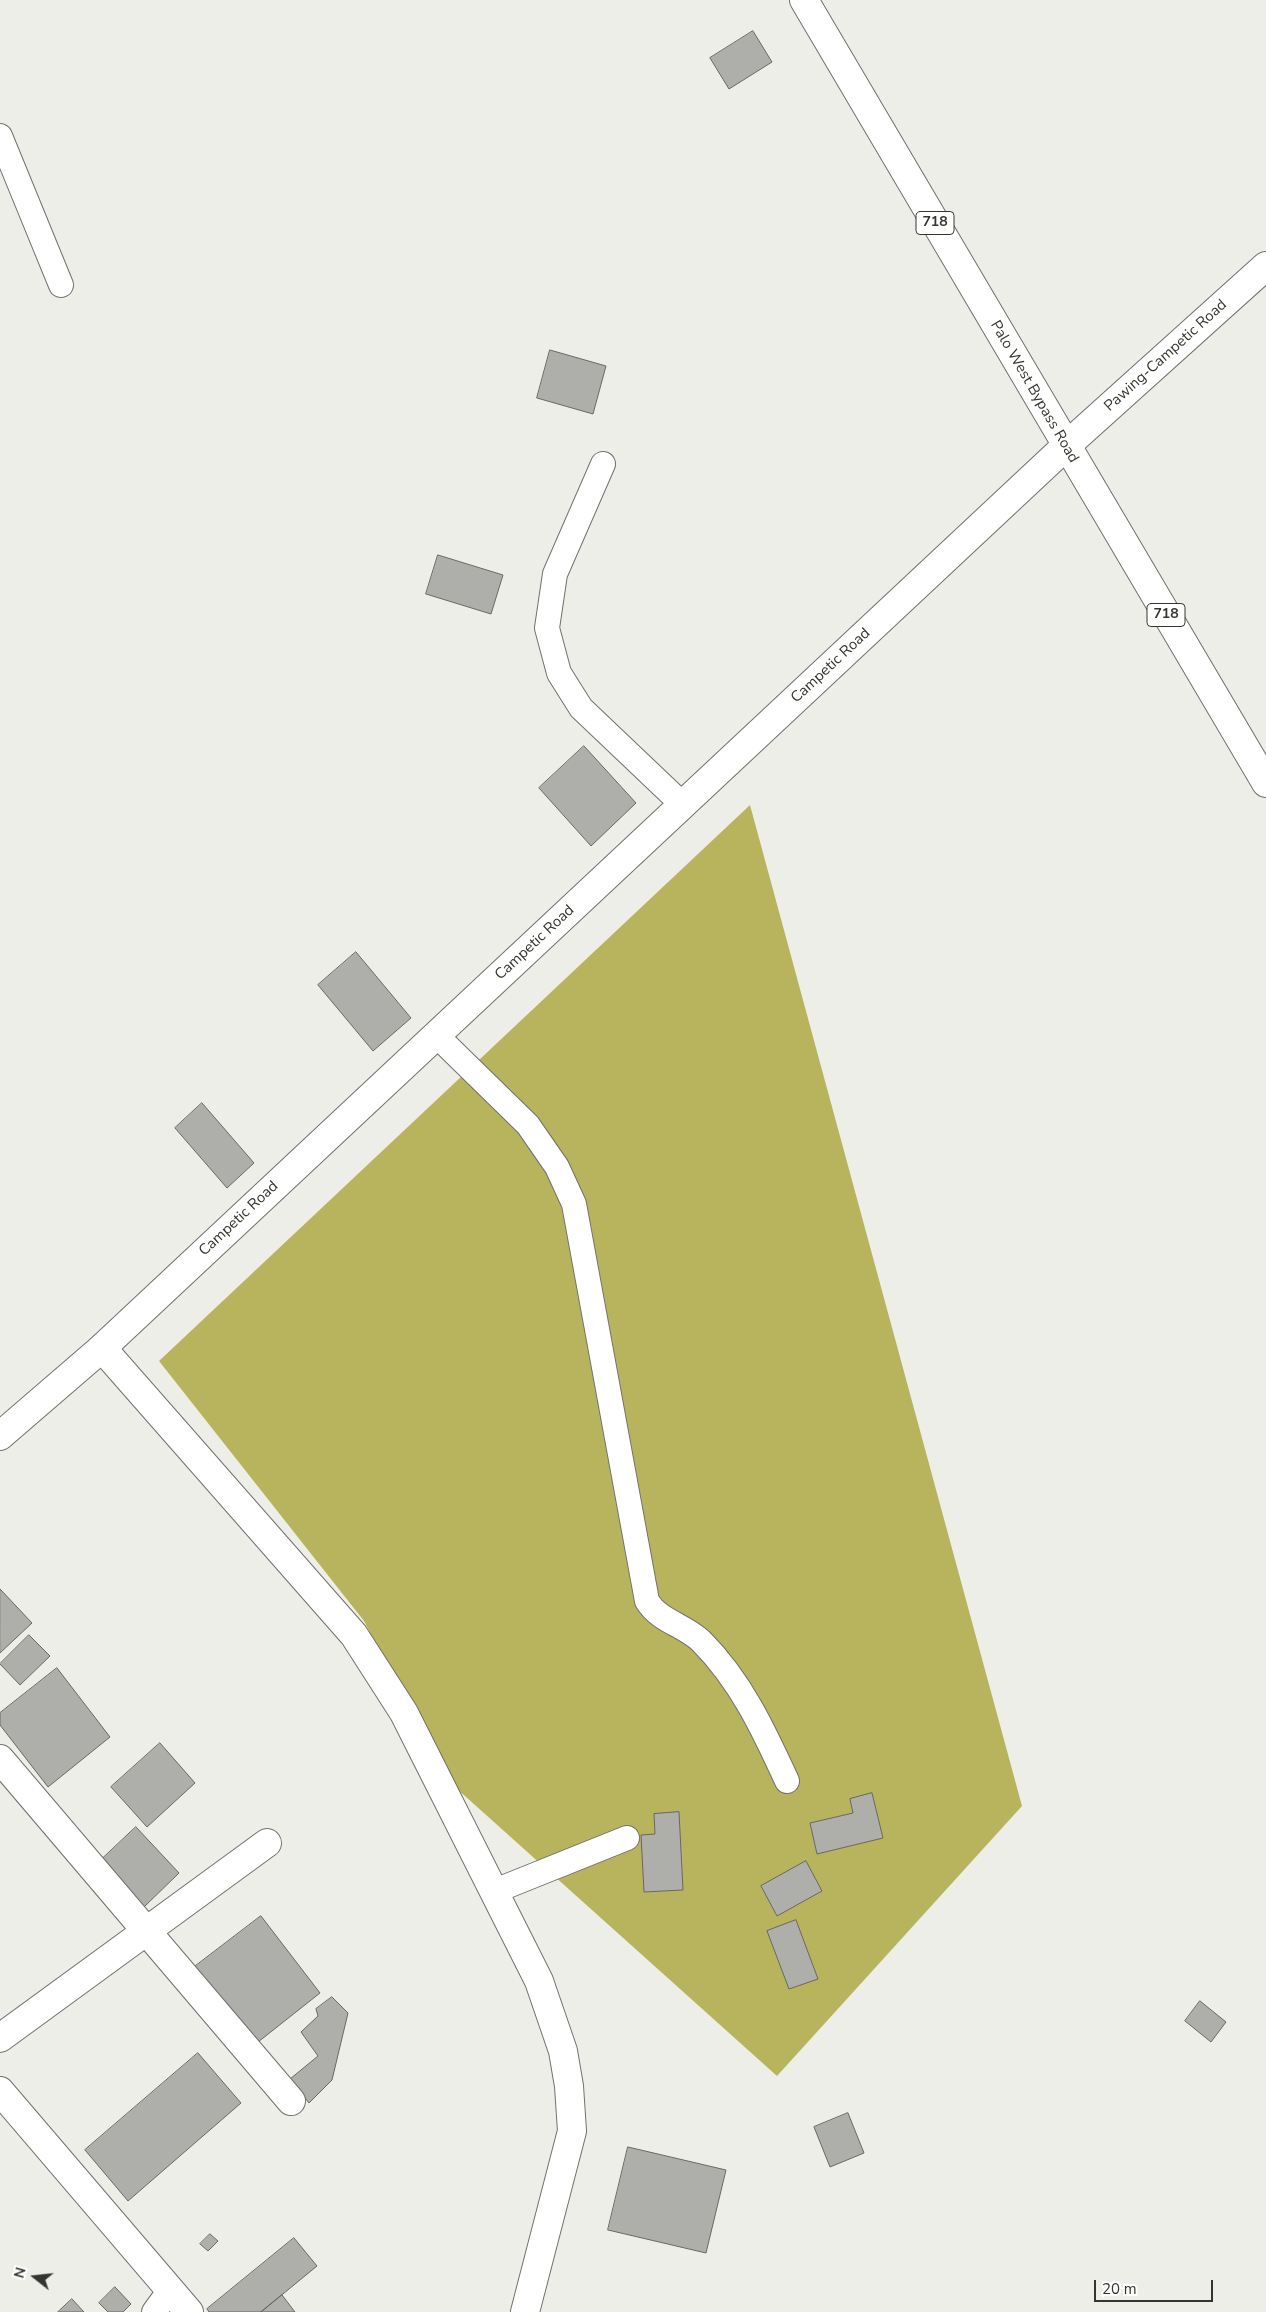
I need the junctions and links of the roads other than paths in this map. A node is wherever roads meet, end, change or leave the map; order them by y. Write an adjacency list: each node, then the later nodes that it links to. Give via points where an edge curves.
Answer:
1 (804, 0): 5 (street, Palo West Bypass Road / 718)
2 (0, 136): 4 (lane)
3 (1266, 266): 5 (street, Pawing-Campetic Road)
4 (61, 285)
5 (1066, 446): 7 (street, Palo West Bypass Road / 718); 8 (street, Campetic Road)
6 (603, 464): 8 (lane, via 555,574 547,628 559,673 581,708)
7 (1266, 783)
8 (683, 805): 9 (street, Campetic Road)
9 (436, 1035): 10 (street, Campetic Road); 13 (lane, via 528,1125 557,1167 574,1204 647,1601 654,1612 689,1630 712,1652 756,1714)
10 (102, 1348): 11 (street, Campetic Road); 16 (street, via 354,1635 404,1713)
11 (0, 1436)
12 (0, 1759): 17 (street)
13 (787, 1781)
14 (627, 1838): 16 (lane)
15 (266, 1843): 17 (street)
16 (495, 1891): 24 (street, via 538,1981 563,2051 570,2086 572,2131)
17 (146, 1933): 18 (street); 20 (street)
18 (0, 2038)
19 (0, 2091): 21 (street)
20 (291, 2101)
21 (170, 2290): 22 (lane); 23 (street)
22 (154, 2312)
23 (189, 2312)
24 (525, 2312)

